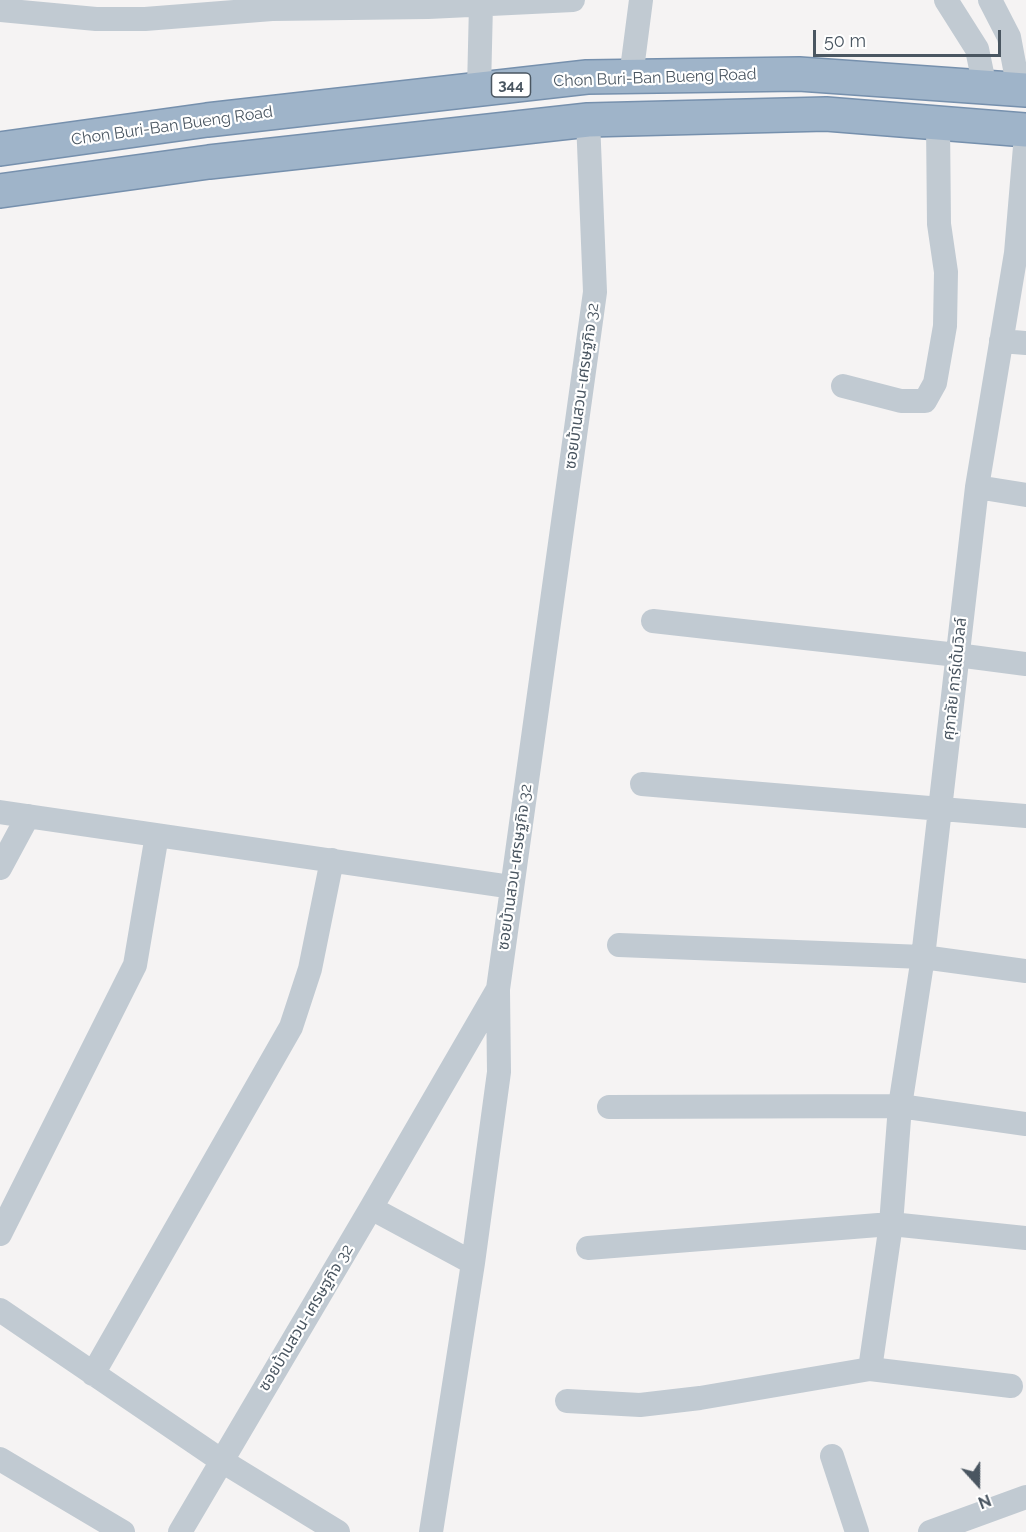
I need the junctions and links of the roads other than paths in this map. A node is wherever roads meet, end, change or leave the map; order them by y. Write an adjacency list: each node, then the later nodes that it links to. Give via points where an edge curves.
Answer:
1 (573, 0): 6 (street)
2 (641, 0): 9 (street)
3 (946, 0): 10 (street, via 976,49)
4 (990, 0): 12 (street, via 1009,37)
5 (442, 3): 6 (street); 7 (street, via 272,9)
6 (482, 4): 11 (street)
7 (204, 7): 8 (street, via 145,19 96,19)
8 (0, 10)
9 (632, 77): 10 (highway, Chon Buri-Ban Bueng Road / 344, via 799,74); 11 (highway, Chon Buri-Ban Bueng Road / 344, via 588,77)
10 (985, 88): 12 (highway, Chon Buri-Ban Bueng Road / 344)
11 (479, 89): 17 (highway, Chon Buri-Ban Bueng Road / 344, via 207,120)
12 (1022, 90)
13 (588, 120): 14 (highway, via 826,114); 18 (highway, via 209,162); 35 (street, ซอยบ้านสวน-เศรษฐกิจ 32, via 595,292)
14 (938, 123): 15 (highway); 21 (street, via 939,224 946,272 945,326 935,383 925,401 901,401)
15 (1026, 130)
16 (1026, 135): 19 (street, ศุภาลัย การ์เด้นวิลล์, via 1016,253)
17 (0, 149)
18 (0, 191)
19 (1001, 341): 20 (street); 22 (street, ศุภาลัย การ์เด้นวิลล์)
20 (1026, 343)
21 (843, 386)
22 (977, 487): 23 (street); 25 (street, ศุภาลัย การ์เด้นวิลล์)
23 (1026, 495)
24 (653, 621): 25 (street)
25 (957, 655): 26 (street); 28 (street, ศุภาลัย การ์เด้นวิลล์)
26 (1026, 664)
27 (642, 784): 28 (street)
28 (940, 810): 31 (street); 37 (street, ศุภาลัย การ์เด้นวิลล์)
29 (0, 812): 30 (street)
30 (28, 816): 32 (street); 34 (street)
31 (1026, 816)
32 (157, 835): 33 (street); 45 (street, via 135,965)
33 (332, 860): 35 (street); 51 (street, via 310,969 291,1027)
34 (0, 868)
35 (512, 887): 39 (street, ซอยบ้านสวน-เศรษฐกิจ 32)
36 (619, 945): 37 (street)
37 (922, 957): 38 (street); 40 (street, ศุภาลัย การ์เด้นวิลล์)
38 (1026, 971)
39 (498, 988): 43 (street, ซอยบ้านสวน-เศรษฐกิจ 32); 48 (street, via 499,1072)
40 (900, 1106): 41 (street); 42 (street); 44 (street, ศุภาลัย การ์เด้นวิลล์)
41 (609, 1107)
42 (1026, 1124)
43 (371, 1208): 48 (street); 56 (street, ซอยบ้านสวน-เศรษฐกิจ 32)
44 (891, 1224): 46 (street); 47 (street); 50 (street, ศุภาลัย การ์เด้นวิลล์)
45 (0, 1234)
46 (1026, 1238)
47 (588, 1248)
48 (472, 1263): 61 (street)
49 (0, 1310): 51 (street)
50 (870, 1369): 52 (street); 53 (street, via 652,1404)
51 (93, 1374): 56 (street)
52 (1011, 1386)
53 (567, 1401)
54 (832, 1456): 62 (street)
55 (0, 1459): 58 (street)
56 (222, 1461): 59 (street, ซอยบ้านสวน-เศรษฐกิจ 32); 60 (street)
57 (1026, 1497): 63 (street)
58 (123, 1532)
59 (180, 1532)
60 (338, 1532)
61 (432, 1532)
62 (857, 1532)
63 (930, 1532)

